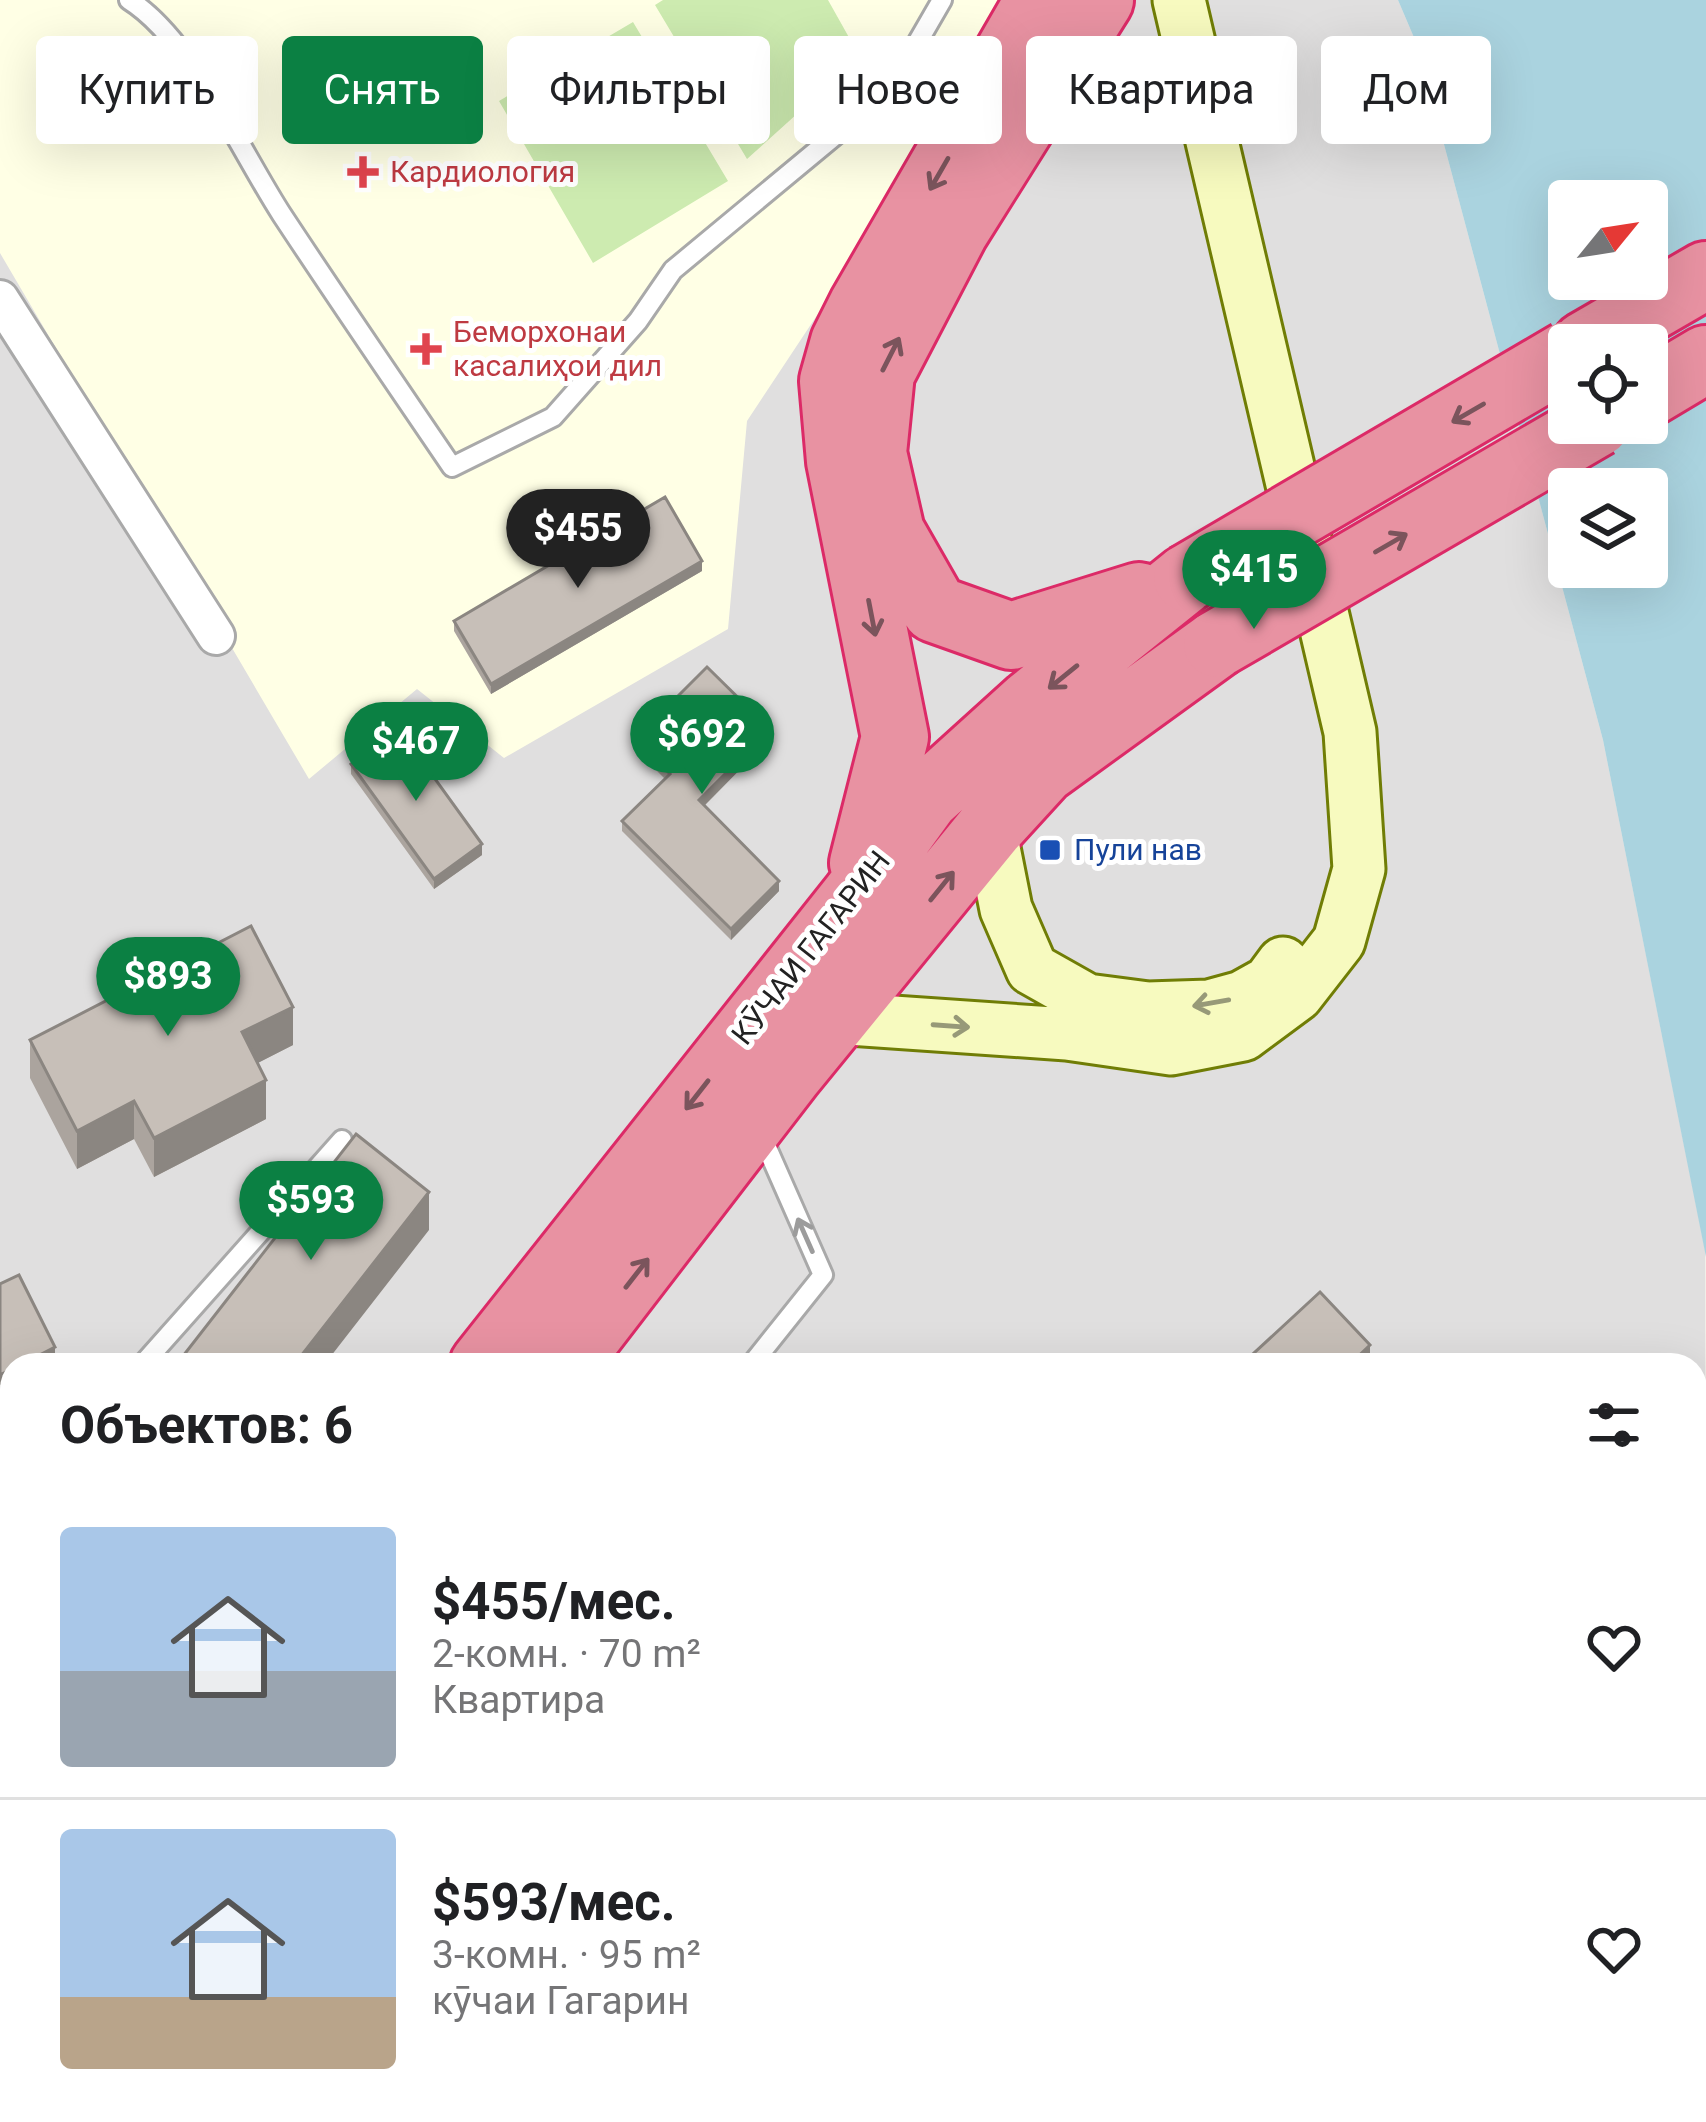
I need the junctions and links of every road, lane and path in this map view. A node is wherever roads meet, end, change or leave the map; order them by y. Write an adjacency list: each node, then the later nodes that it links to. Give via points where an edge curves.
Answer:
1 (129, 0): 2 (lane, via 185,58 452,467 553,418 674,270 890,89)
2 (942, 0)
3 (1039, 0): 17 (highway, one-way to 17, via 862,306 833,381 840,461 896,737)
4 (1100, 0): 14 (highway, one-way to 4, via 1011,636 935,609 891,532 873,453 881,373 955,232)
5 (1143, 0): 16 (main road, one-way to 16, via 1200,196 1324,742 1328,865 1313,923 1269,982 1210,1006 1148,1008 1087,1000 1032,969 1006,909)
6 (1179, 0): 18 (main road, one-way to 6, via 1171,1049 1243,1035 1297,995 1339,941 1360,869 1350,732)
7 (1706, 275): 9 (highway)
8 (0, 299): 15 (street)
9 (1621, 324)
10 (1706, 359): 12 (highway)
11 (1548, 366): 14 (highway, one-way to 14, bridge)
12 (1668, 382)
13 (1561, 444): 16 (highway, one-way to 13, bridge, via 1043,770 1217,644)
14 (1187, 578): 17 (highway, КӮЧАИ ГАГАРИН, one-way to 17, via 926,798)
15 (216, 636)
16 (990, 828): 18 (highway, one-way to 16)
17 (855, 896): 22 (highway, КӮЧАИ ГАГАРИН, one-way to 22)
18 (835, 1018): 19 (highway)
19 (772, 1098): 23 (highway, one-way to 19); 24 (lane, one-way to 19, via 823,1276)
20 (342, 1140): 21 (lane)
21 (153, 1353)
22 (493, 1353)
23 (574, 1353)
24 (761, 1353)

